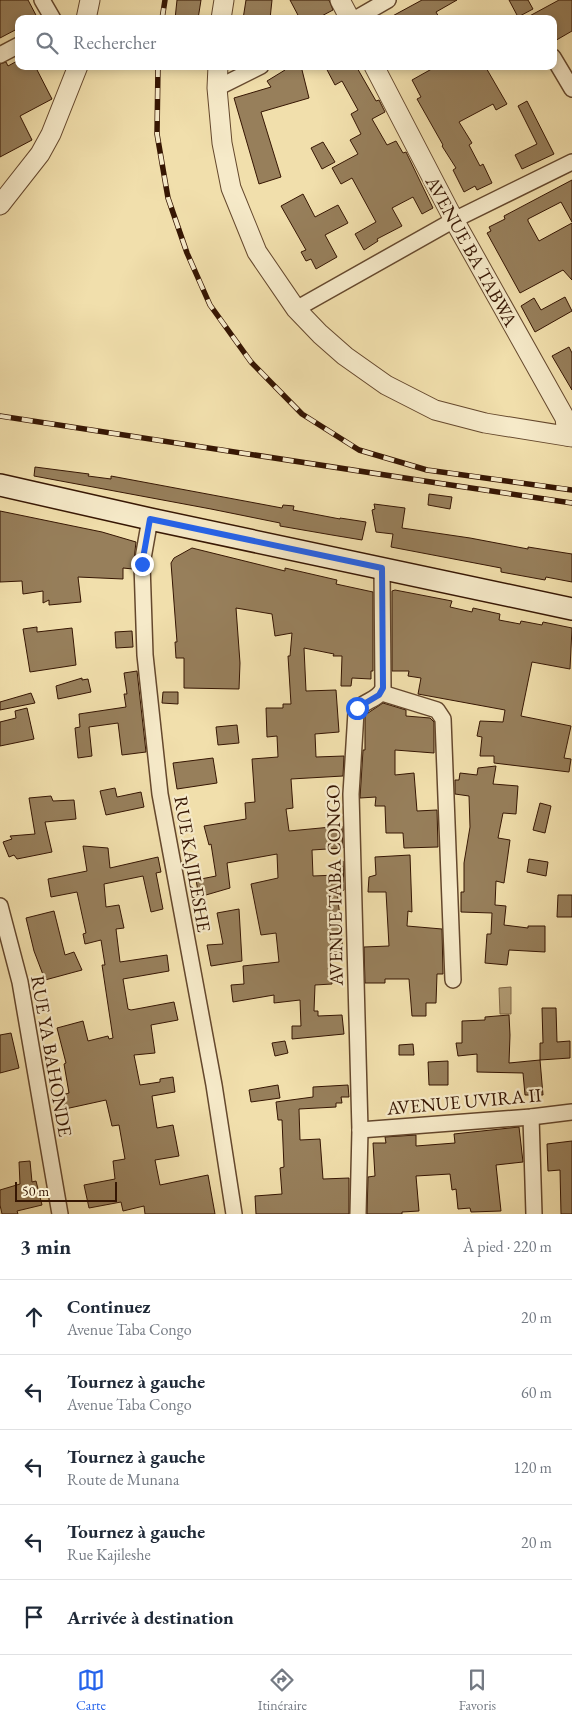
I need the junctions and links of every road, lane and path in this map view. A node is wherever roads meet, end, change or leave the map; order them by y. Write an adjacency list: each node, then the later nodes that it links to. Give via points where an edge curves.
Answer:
1 (42, 0): 6 (street)
2 (90, 0): 7 (street)
3 (224, 0): 8 (street)
4 (340, 0): 9 (street)
5 (388, 0): 10 (street)
6 (51, 15)
7 (87, 15)
8 (222, 15)
9 (348, 15)
10 (362, 15)
11 (15, 47): 12 (street)
12 (0, 55)
13 (557, 65): 19 (street)
14 (76, 70): 21 (street, via 40,154)
15 (218, 70): 18 (street)
16 (253, 70): 18 (street)
17 (376, 70): 22 (street, AVENUE BA TABWA)
18 (217, 88): 23 (street, via 222,143 231,188 257,252)
19 (572, 89)
20 (572, 162): 22 (street)
21 (0, 205)
22 (454, 220): 23 (street); 24 (street, AVENUE BA TABWA)
23 (296, 309): 25 (street, via 345,356 386,385 435,410 485,423)
24 (568, 416): 25 (street, AVENUE BA TABWA)
25 (569, 437)
26 (0, 485): 27 (main road)
27 (150, 519): 28 (main road); 37 (street, RUE KAJILESHE, via 142,564 145,655 160,794 214,1085)
28 (382, 568): 29 (main road); 30 (street)
29 (572, 609)
30 (382, 692): 32 (street, via 438,710 444,719); 35 (street, AVENUE TABA CONGO, via 357,708 353,739 351,816)
31 (0, 906): 36 (street, RUE YA BAHONDE, via 20,982)
32 (453, 980)
33 (572, 1112): 34 (street, AVENUE UVIRA II)
34 (531, 1117): 35 (street, AVENUE UVIRA II); 39 (street)
35 (360, 1130): 38 (street, AVENUE TABA CONGO)
36 (60, 1214)
37 (234, 1214)
38 (358, 1214)
39 (534, 1214)

